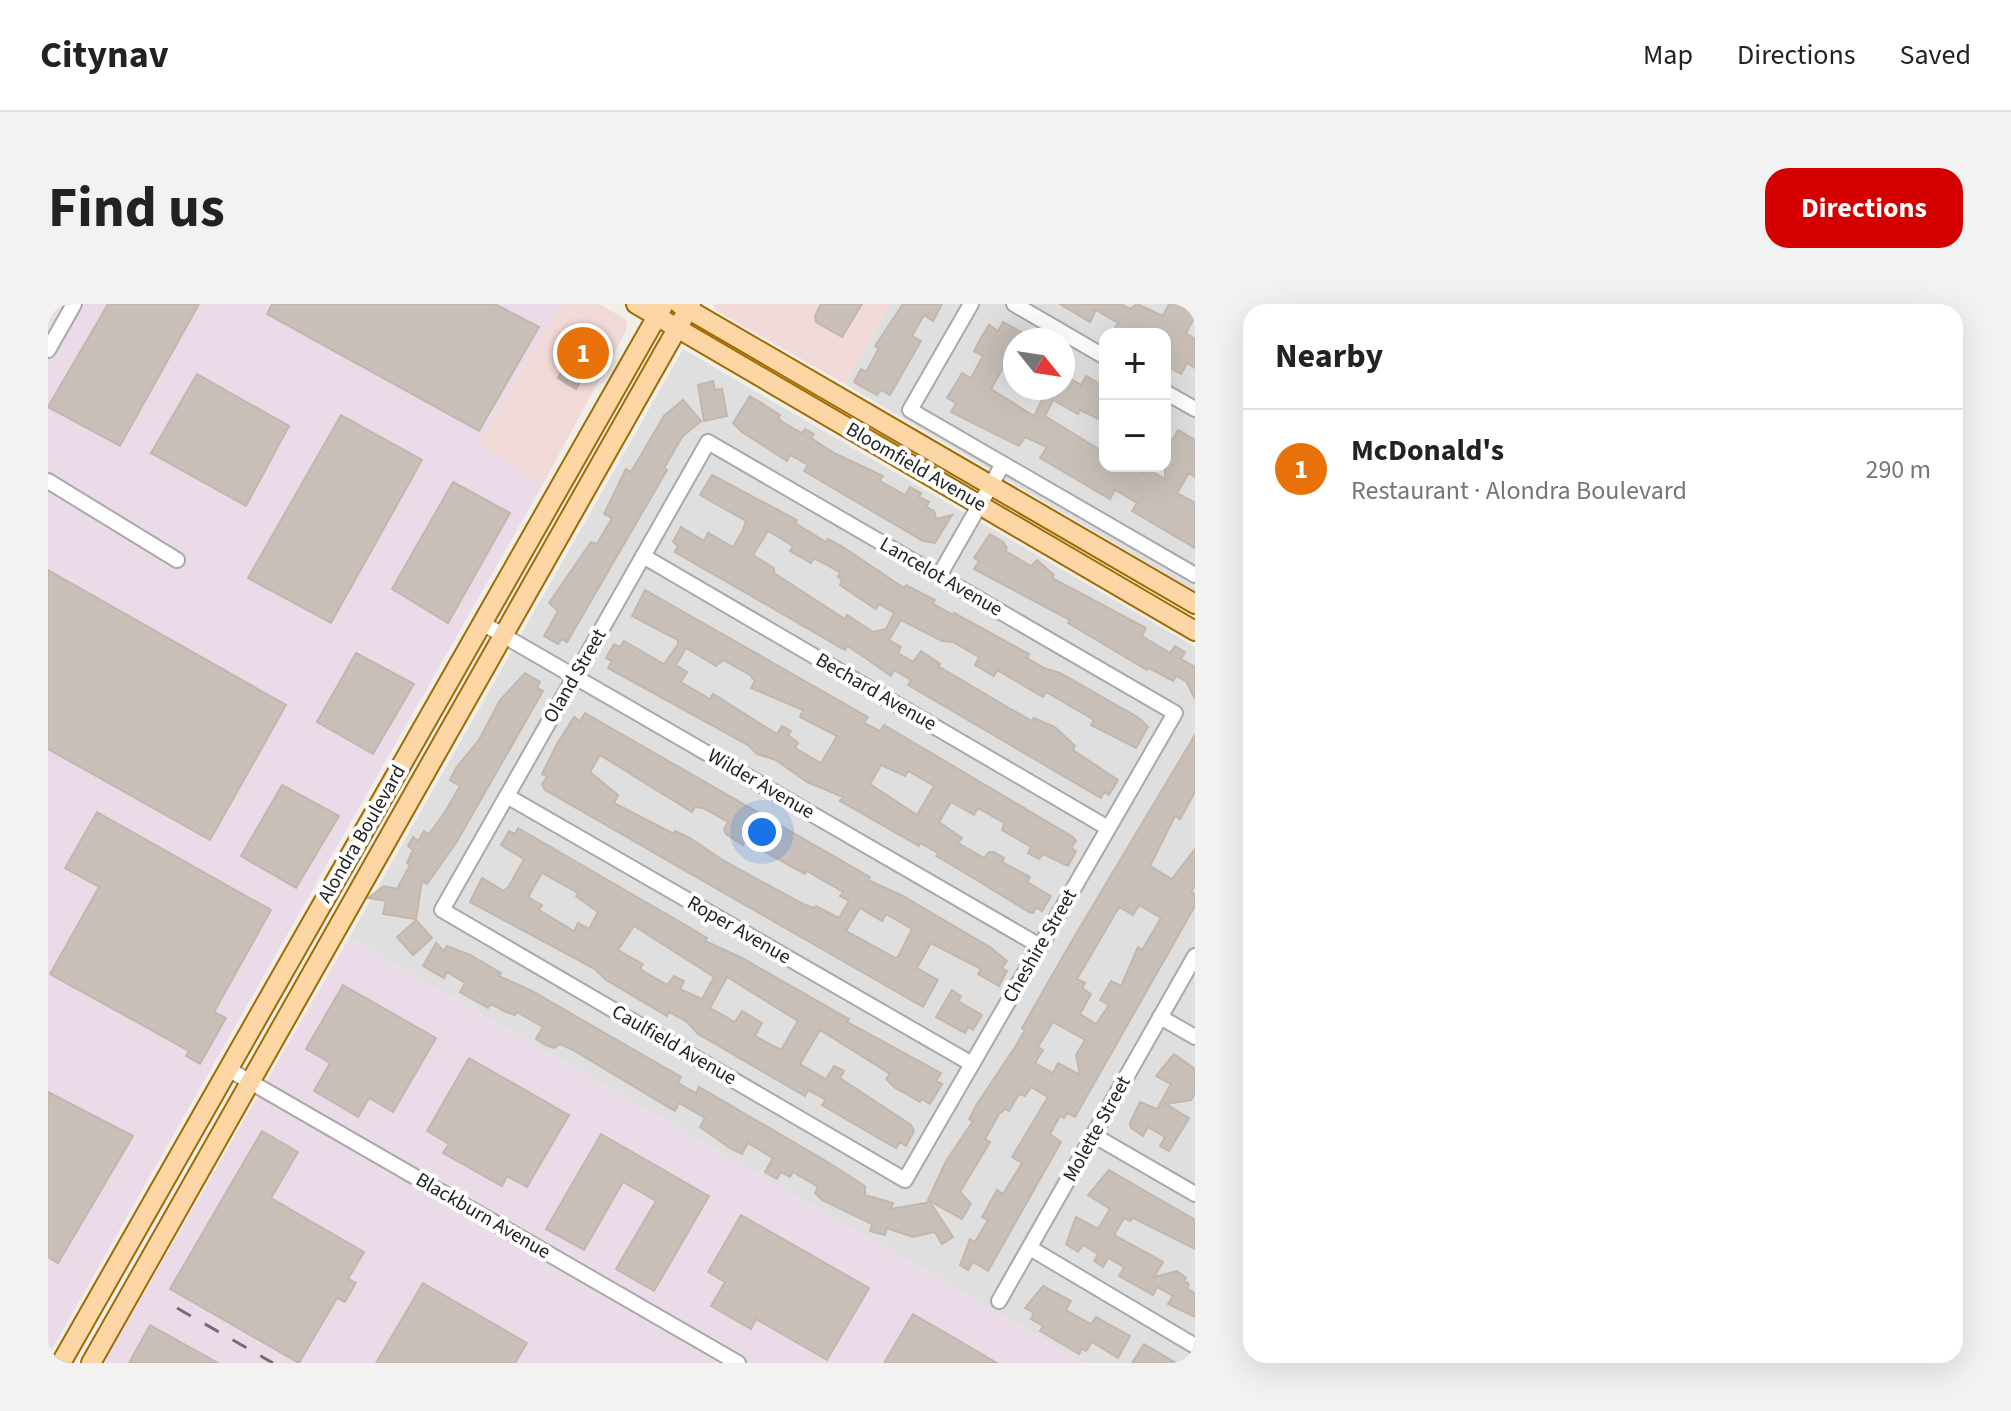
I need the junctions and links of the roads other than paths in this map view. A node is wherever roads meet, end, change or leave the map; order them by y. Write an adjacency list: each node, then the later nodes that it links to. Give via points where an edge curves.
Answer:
1 (74, 304): 8 (street)
2 (636, 304): 6 (main road, Bloomfield Avenue)
3 (971, 304): 15 (street, via 910,410)
4 (1014, 304): 9 (street)
5 (686, 306): 7 (main road, Alondra Boulevard); 10 (main road, Bloomfield Avenue)
6 (660, 310): 7 (main road, Bloomfield Avenue); 24 (main road, Alondra Boulevard)
7 (677, 328): 13 (main road, Bloomfield Avenue); 26 (main road, Alondra Boulevard)
8 (48, 350)
9 (1099, 354)
10 (830, 392): 13 (main road); 17 (main road, Bloomfield Avenue)
11 (1171, 395): 12 (street)
12 (1195, 409)
13 (819, 411): 18 (main road, Bloomfield Avenue)
14 (708, 442): 19 (street, Oland Street); 22 (street, Lancelot Avenue)
15 (1003, 464): 17 (street); 21 (street)
16 (48, 481): 20 (street)
17 (991, 484): 18 (street); 23 (main road, Bloomfield Avenue)
18 (979, 505): 22 (street); 25 (main road, Bloomfield Avenue)
19 (643, 556): 27 (street, Oland Street); 30 (street, Bechard Avenue)
20 (177, 560)
21 (1195, 575)
22 (939, 576): 28 (street, Lancelot Avenue)
23 (1195, 604)
24 (482, 623): 26 (street, Wilder Avenue); 37 (main road, Alondra Boulevard)
25 (1195, 631)
26 (503, 636): 27 (street, Wilder Avenue); 38 (main road, Alondra Boulevard)
27 (575, 676): 29 (street, Oland Street); 32 (street, Wilder Avenue)
28 (1175, 713): 30 (street, Cheshire Street)
29 (507, 796): 31 (street, Oland Street); 36 (street, Roper Avenue)
30 (1108, 828): 32 (street, Cheshire Street)
31 (442, 910): 40 (street, Caulfield Avenue)
32 (1040, 946): 36 (street, Cheshire Street)
33 (1195, 956): 34 (street, Molette Street)
34 (1160, 1017): 35 (street); 39 (street, Molette Street)
35 (1195, 1037)
36 (972, 1064): 40 (street, Cheshire Street)
37 (228, 1069): 38 (street, Blackburn Avenue); 45 (main road, Alondra Boulevard)
38 (250, 1082): 46 (main road, Alondra Boulevard); 47 (street, Blackburn Avenue)
39 (1093, 1135): 41 (street); 42 (street, Molette Street)
40 (905, 1180)
41 (1195, 1194)
42 (1030, 1248): 43 (street, Molette Street); 44 (street)
43 (999, 1301)
44 (1195, 1346)
45 (61, 1363)
46 (91, 1363)
47 (738, 1363)

